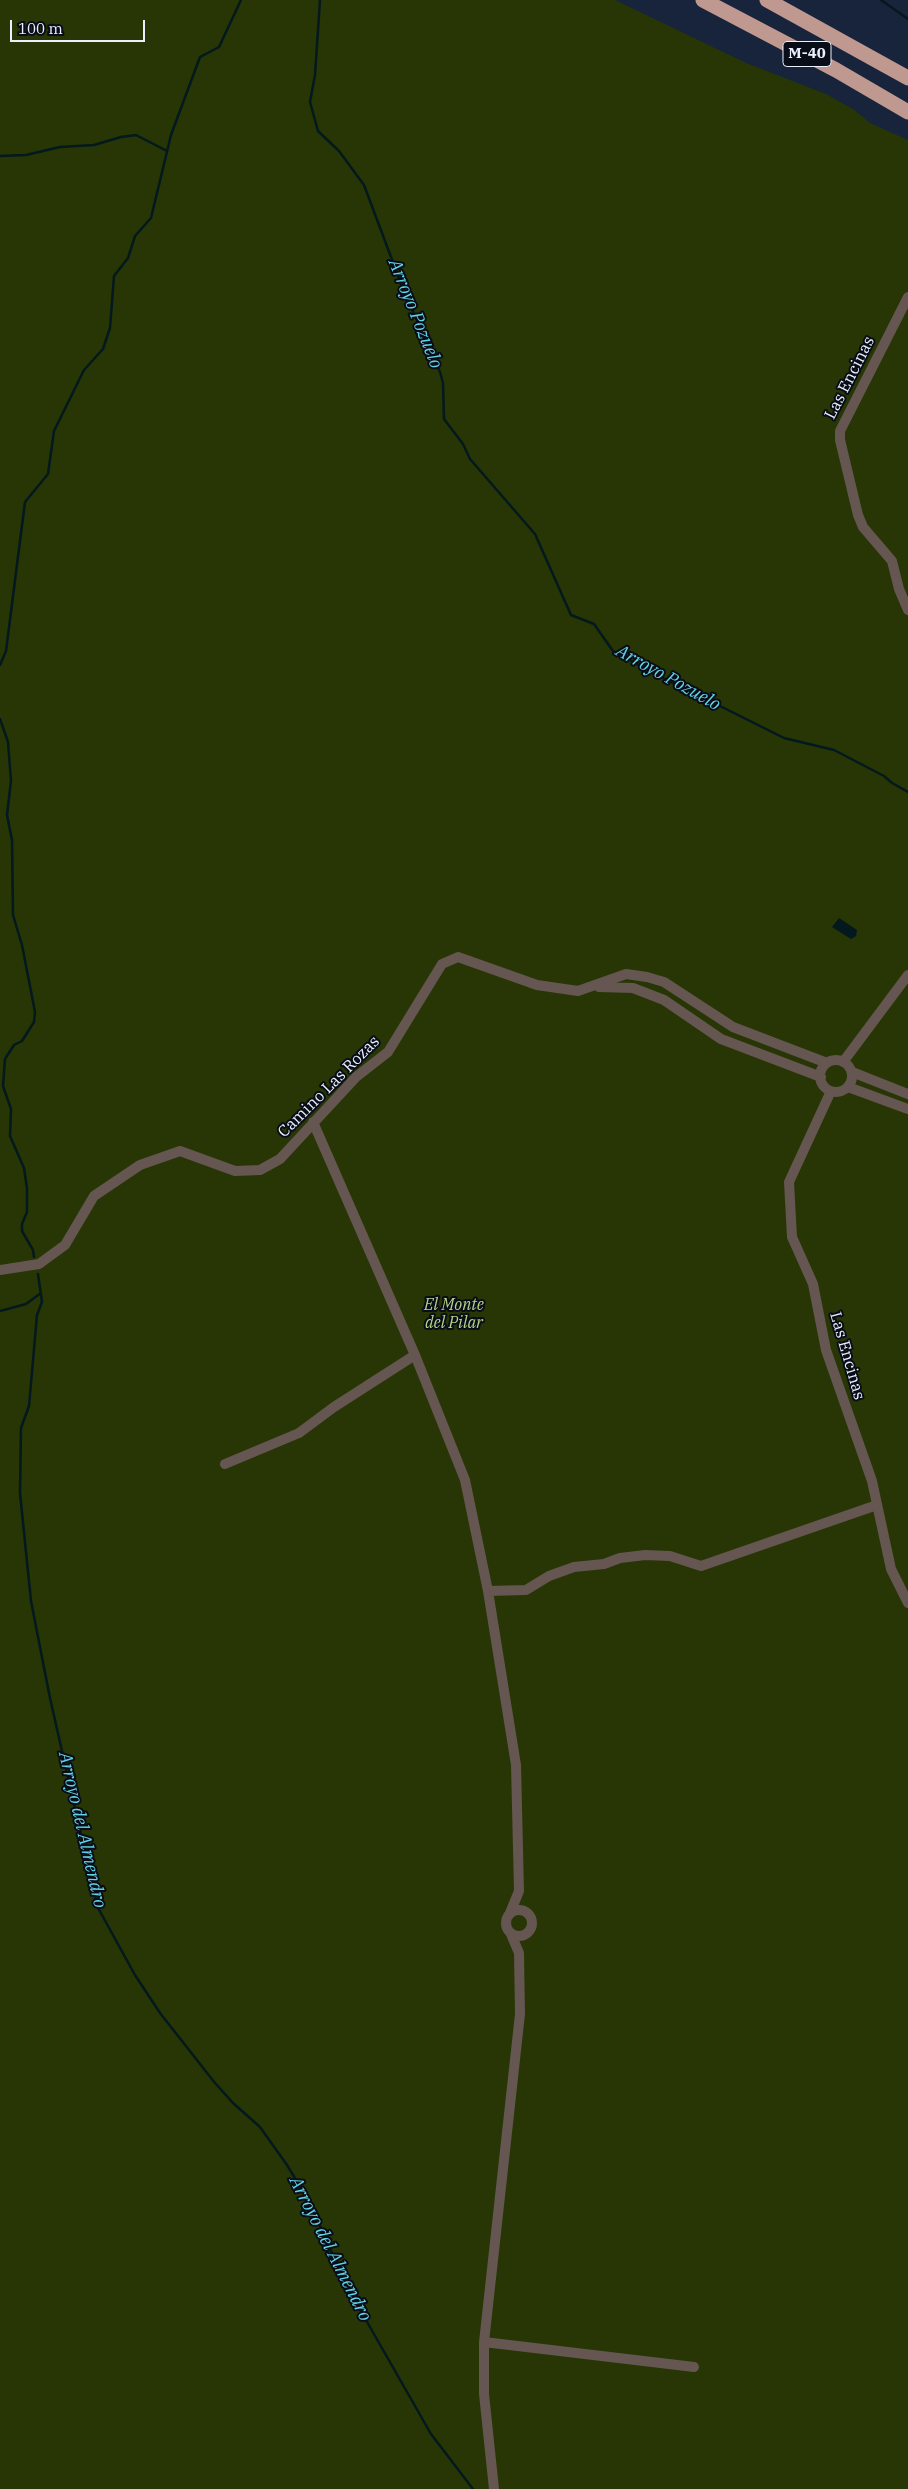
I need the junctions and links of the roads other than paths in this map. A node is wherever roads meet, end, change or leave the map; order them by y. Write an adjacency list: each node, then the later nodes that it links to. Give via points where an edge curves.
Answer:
1 (703, 0): 4 (highway, M-40)
2 (768, 0): 3 (highway, M-40)
3 (908, 78)
4 (908, 112)
5 (908, 297): 6 (street, Las Encinas, via 840,431 840,440 858,515 863,526 892,561)
6 (908, 610)
7 (908, 975): 9 (street)
8 (593, 987): 10 (street, via 626,974 664,982 733,1027); 12 (street, via 633,988 664,1000 721,1039); 17 (street, Camino Las Rozas, via 578,991 537,985 458,957 442,964 388,1052 356,1077)
9 (843, 1062): 10 (street, via 834,1060); 11 (street)
10 (827, 1063): 12 (street)
11 (852, 1072): 13 (street); 15 (street)
12 (821, 1077): 14 (street, via 825,1087)
13 (848, 1087): 14 (street); 16 (street)
14 (831, 1091): 21 (street, Las Encinas, via 789,1182 792,1236 813,1284 826,1350 872,1481)
15 (908, 1094)
16 (908, 1109)
17 (313, 1122): 18 (street, Camino Las Rozas, via 280,1158 260,1170 235,1171 180,1151 140,1165 94,1196 65,1244 39,1264); 19 (street)
18 (0, 1270)
19 (415, 1355): 20 (street, via 299,1433); 22 (street, via 465,1480)
20 (225, 1464)
21 (877, 1505): 22 (street, via 701,1566 670,1556 645,1555 574,1567 549,1576 526,1590); 23 (street, Las Encinas, via 891,1570)
22 (488, 1591): 24 (street, via 516,1765)
23 (908, 1602)
24 (519, 1891): 25 (street); 26 (street)
25 (510, 1913): 26 (street, via 520,1910); 28 (street, via 506,1926)
26 (529, 1914): 27 (street, via 533,1923)
27 (529, 1933): 28 (street, via 524,1936); 29 (street)
28 (511, 1934): 29 (street)
29 (518, 1952): 30 (street, via 520,2014)
30 (484, 2342): 31 (street); 32 (street, via 484,2394)
31 (694, 2366)
32 (494, 2489)

